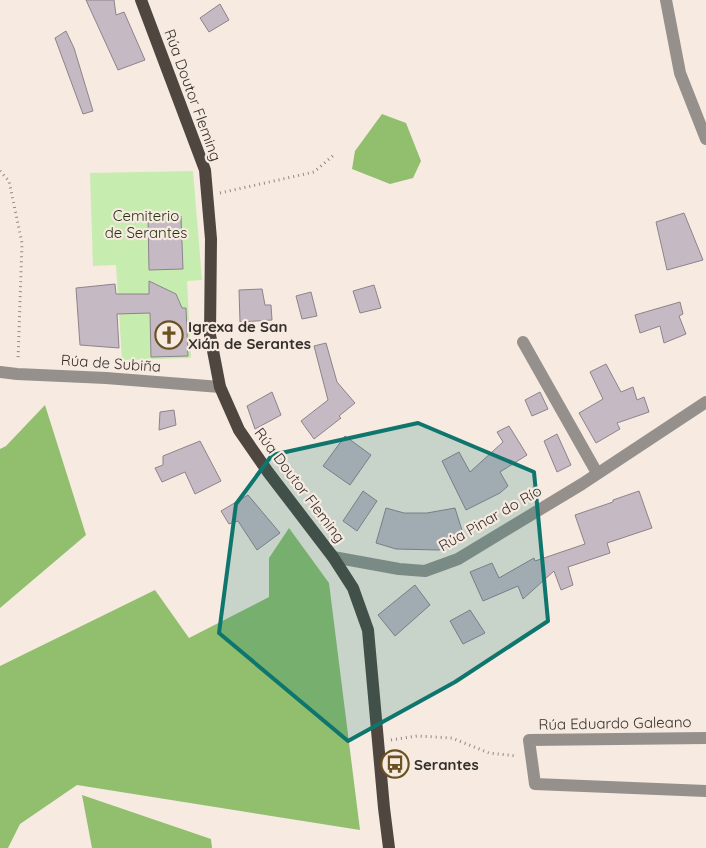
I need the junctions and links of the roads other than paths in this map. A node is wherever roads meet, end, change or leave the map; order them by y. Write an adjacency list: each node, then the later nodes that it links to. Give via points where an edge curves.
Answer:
1 (141, 0): 6 (main road, Rúa Doutor Fleming, via 205,170 211,239 210,334)
2 (666, 0): 3 (street, via 680,73)
3 (706, 139)
4 (523, 342): 8 (street)
5 (0, 372): 6 (street, Rúa de Subiña)
6 (220, 388): 9 (main road, Rúa Doutor Fleming, via 244,437)
7 (706, 402): 8 (street, Rúa Pinar do Río)
8 (598, 473): 9 (street, Rúa Pinar do Río, via 458,559 426,570 399,569)
9 (333, 557): 12 (main road, Rúa Doutor Fleming, via 353,588 368,630)
10 (706, 738): 11 (street, Rúa Eduardo Galeano, via 530,740 535,784)
11 (706, 791)
12 (389, 848)

